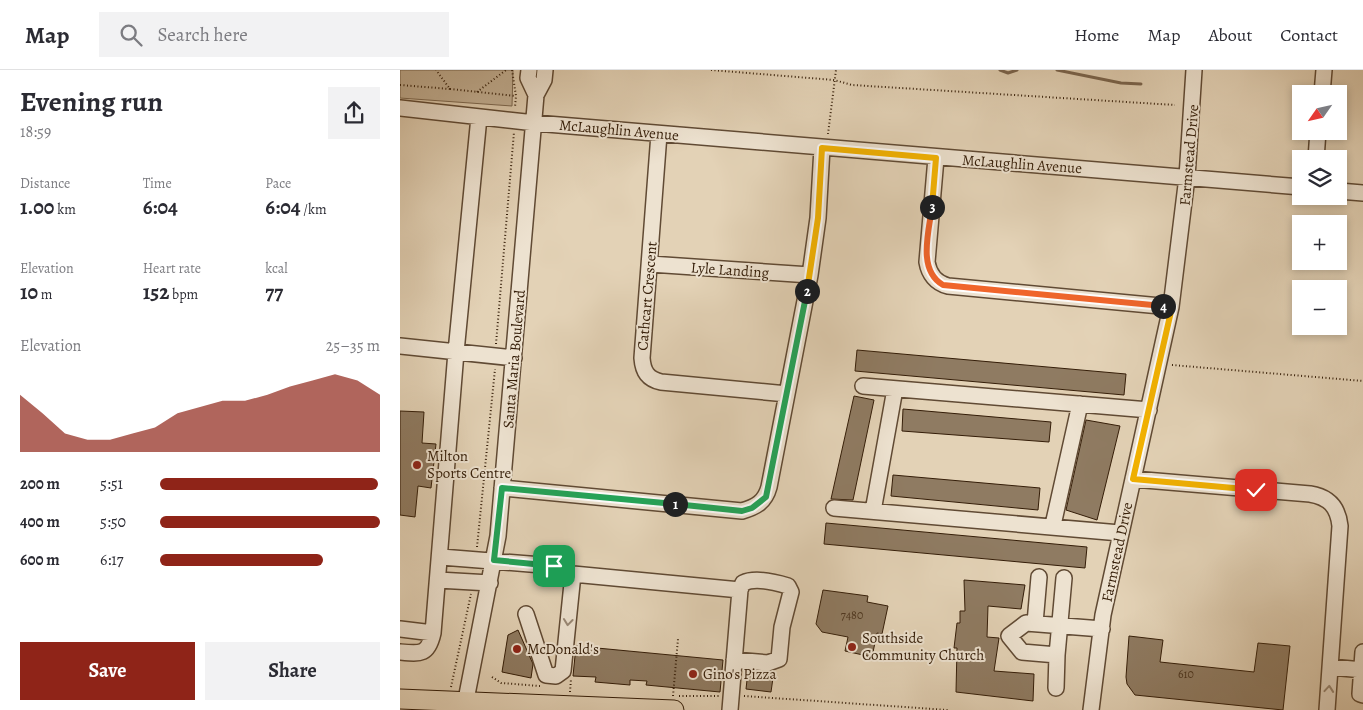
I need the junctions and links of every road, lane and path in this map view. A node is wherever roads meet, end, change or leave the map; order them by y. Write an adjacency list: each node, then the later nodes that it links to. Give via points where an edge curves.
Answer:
1 (436, 70): 13 (path)
2 (506, 70): 14 (path)
3 (512, 70): 16 (path)
4 (529, 70): 15 (street, Santa Maria Boulevard, via 528,78)
5 (545, 70): 15 (street, Santa Maria Boulevard)
6 (711, 70): 10 (path)
7 (836, 70): 10 (path)
8 (1194, 70): 25 (street, Farmstead Drive)
9 (1324, 70): 11 (street)
10 (834, 80): 17 (path, via 852,85); 23 (path)
11 (1323, 85)
12 (400, 86): 13 (path)
13 (450, 89): 14 (path)
14 (477, 92): 16 (path)
15 (536, 95): 21 (street, Santa Maria Boulevard)
16 (516, 96): 20 (path)
17 (1175, 105)
18 (400, 108): 19 (street, McLaughlin Avenue)
19 (480, 117): 20 (street, McLaughlin Avenue); 33 (street)
20 (514, 121): 21 (street, McLaughlin Avenue); 34 (path)
21 (534, 123): 22 (street, McLaughlin Avenue); 35 (street, Santa Maria Boulevard)
22 (659, 134): 23 (street, McLaughlin Avenue); 29 (street, Cathcart Crescent)
23 (825, 148): 24 (street, McLaughlin Avenue); 30 (street)
24 (936, 158): 25 (street, McLaughlin Avenue); 31 (street, via 927,262 928,270 937,282 948,286)
25 (1188, 177): 26 (street, McLaughlin Avenue); 31 (street, Farmstead Drive)
26 (1292, 186)
27 (1347, 192): 28 (street)
28 (1363, 194)
29 (650, 264): 30 (street, Lyle Landing); 40 (street, Cathcart Crescent, via 642,358 646,374 652,380)
30 (810, 276): 40 (street)
31 (1172, 307): 36 (street, Farmstead Drive)
32 (400, 346): 33 (street)
33 (456, 352): 34 (street); 49 (street)
34 (494, 356): 35 (street); 50 (path, via 491,426 487,434)
35 (514, 358): 44 (street, Santa Maria Boulevard)
36 (1160, 364): 37 (path); 42 (street, Farmstead Drive)
37 (1363, 381)
38 (864, 386): 39 (street)
39 (895, 389): 41 (street); 46 (street)
40 (786, 394): 44 (street, via 766,497 752,508 742,511)
41 (1080, 404): 42 (street); 47 (street)
42 (1149, 410): 43 (street, Farmstead Drive)
43 (1133, 479): 48 (street, Farmstead Drive); 70 (street, via 1310,494 1329,500 1337,512 1340,526)
44 (502, 488): 51 (street, Santa Maria Boulevard)
45 (834, 508): 46 (street)
46 (872, 510): 47 (street)
47 (1053, 525): 48 (street)
48 (1120, 532): 63 (street, Farmstead Drive)
49 (441, 557): 50 (street); 55 (street)
50 (476, 559): 51 (street)
51 (494, 560): 52 (street, via 554,566); 57 (street, Santa Maria Boulevard)
52 (573, 574): 58 (street); 59 (street, one-way to 59, via 563,671 556,676 546,675)
53 (1039, 577): 60 (street)
54 (1064, 578): 61 (street)
55 (438, 580): 56 (street); 64 (street)
56 (474, 582): 57 (street); 73 (path)
57 (490, 582): 77 (street, Santa Maria Boulevard)
58 (740, 590): 69 (street); 69 (street, via 747,581 763,581 788,586 791,592 778,659 774,662)
59 (526, 614)
60 (1035, 623): 61 (street); 68 (street, via 1026,622 1009,636 1022,652)
61 (1060, 626): 63 (street); 68 (street)
62 (400, 629): 64 (street)
63 (1102, 629): 79 (street, Farmstead Drive)
64 (433, 633): 66 (street, via 430,646 424,651)
65 (678, 639): 76 (path)
66 (400, 652)
67 (1363, 652): 71 (street)
68 (1058, 655): 72 (street)
69 (734, 660): 78 (street)
70 (1331, 667): 71 (street); 80 (street, one-way to 70)
71 (1362, 670): 74 (street, via 1360,694)
72 (1056, 688)
73 (451, 689)
74 (1363, 694)
75 (400, 699): 77 (main road)
76 (673, 703): 77 (main road)
77 (466, 706)
78 (730, 710)
79 (1091, 710)
80 (1327, 710)

